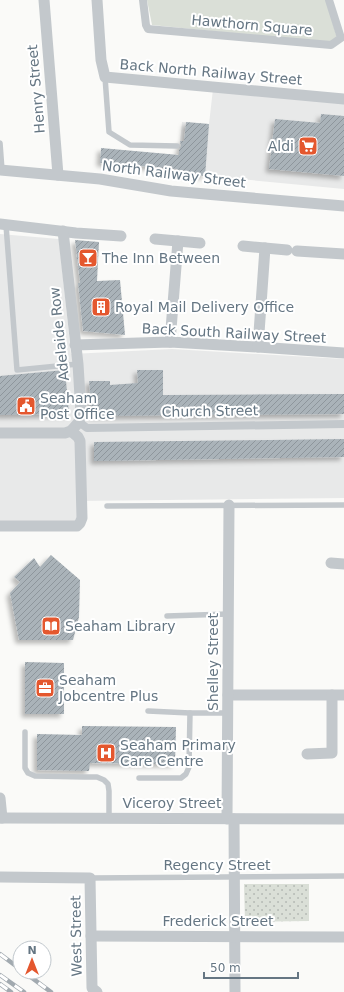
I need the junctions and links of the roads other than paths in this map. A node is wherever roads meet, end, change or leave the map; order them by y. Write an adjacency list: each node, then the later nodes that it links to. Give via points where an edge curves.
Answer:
1 (44, 0): 10 (street, Henry Street)
2 (96, 0): 5 (street, Back North Railway Street)
3 (142, 0): 4 (street, Hawthorn Square, via 148,29 331,45 341,38)
4 (329, 0)
5 (105, 77): 6 (street, Back North Railway Street); 8 (lane, via 109,132 130,145)
6 (344, 98)
7 (0, 143): 9 (lane)
8 (177, 146)
9 (1, 170): 10 (street, North Railway Street)
10 (58, 175): 11 (street, North Railway Street, via 171,191)
11 (344, 206)
12 (3, 224): 13 (street); 25 (lane, via 17,370)
13 (63, 232): 14 (street); 22 (street, Adelaide Row)
14 (121, 236)
15 (155, 239): 16 (street)
16 (178, 241): 17 (street); 21 (street)
17 (200, 243)
18 (243, 246): 19 (street)
19 (266, 248): 20 (street); 23 (street)
20 (344, 254)
21 (170, 342): 22 (street, Back South Railway Street); 23 (street, Back South Railway Street)
22 (75, 345): 25 (street, Adelaide Row)
23 (258, 347): 24 (street, Back South Railway Street)
24 (344, 354)
25 (78, 364): 27 (street, Adelaide Row, via 81,413)
26 (344, 424): 27 (street, Church Street)
27 (75, 427): 28 (street, Church Street, via 65,433); 32 (street, via 80,441 80,523 77,526)
28 (0, 433)
29 (229, 505): 30 (lane); 31 (lane); 35 (street, Shelley Street)
30 (344, 505)
31 (107, 506)
32 (0, 526)
33 (331, 563): 34 (street)
34 (344, 564)
35 (228, 614): 36 (lane); 37 (street, Shelley Street)
36 (167, 616)
37 (228, 696): 38 (street); 42 (street, Shelley Street)
38 (332, 696): 39 (street); 44 (street, via 332,753)
39 (344, 696)
40 (148, 712): 41 (lane)
41 (190, 713): 42 (lane); 45 (lane, via 189,767 186,774 181,778)
42 (228, 713): 49 (street, Shelley Street)
43 (25, 732): 48 (lane, via 25,768 28,773 35,776 97,777 104,780 108,784)
44 (307, 754)
45 (139, 778)
46 (0, 798): 47 (street)
47 (1, 818): 48 (street, Viceroy Street)
48 (110, 818): 49 (street, Viceroy Street)
49 (231, 818): 50 (street, Viceroy Street); 53 (street, Shelley Street)
50 (344, 819)
51 (344, 876): 53 (lane, Regency Street)
52 (0, 877): 54 (street)
53 (234, 877): 54 (lane, Regency Street); 56 (street, Shelley Street)
54 (90, 878): 55 (street, West Street)
55 (91, 936): 56 (street, Frederick Street); 58 (street, West Street, via 92,988)
56 (234, 936): 57 (street, Frederick Street); 59 (street, Shelley Street)
57 (344, 937)
58 (97, 992)
59 (235, 992)

